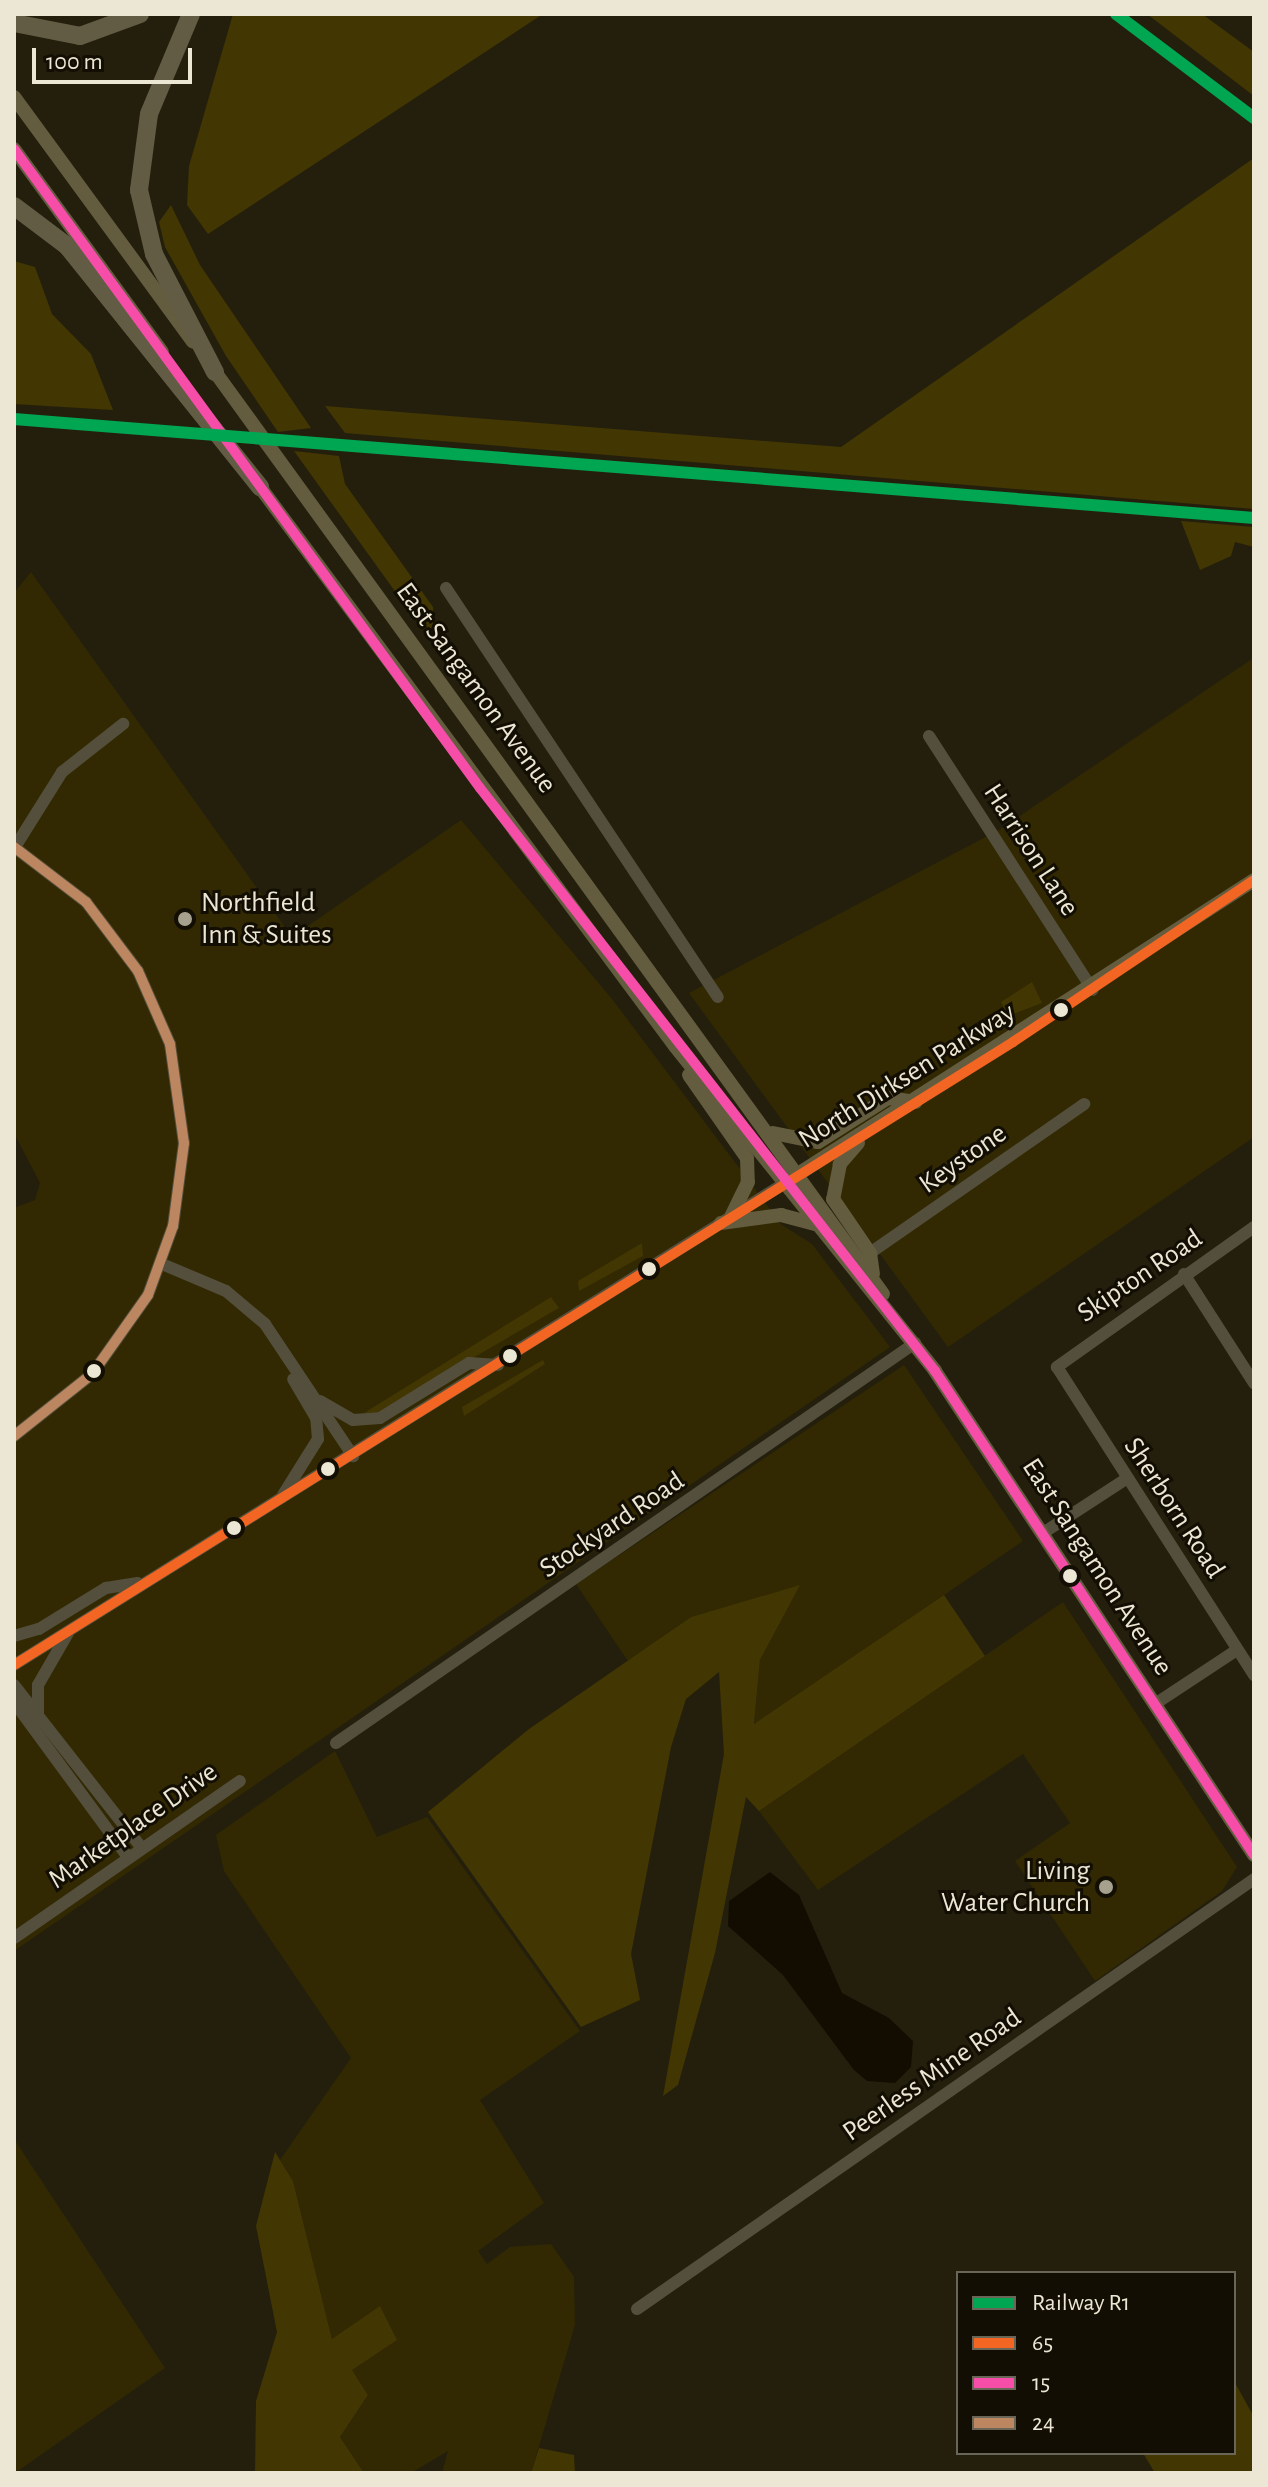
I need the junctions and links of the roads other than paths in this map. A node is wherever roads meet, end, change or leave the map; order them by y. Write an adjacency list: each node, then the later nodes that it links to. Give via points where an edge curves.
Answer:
1 (140, 14): 3 (highway, via 80,36)
2 (191, 14): 8 (highway, via 149,114 139,190 154,254)
3 (14, 23)
4 (14, 97): 8 (main road, East Sangamon Avenue)
5 (14, 149): 7 (main road)
6 (14, 206): 7 (highway, via 67,246)
7 (170, 370): 9 (highway)
8 (215, 372): 20 (main road, East Sangamon Avenue)
9 (262, 489): 17 (main road, East Sangamon Avenue)
10 (446, 588): 16 (street)
11 (123, 724): 13 (street, via 62,772)
12 (929, 736): 15 (street, Harrison Lane)
13 (14, 847): 28 (street, via 101,919 159,1013 184,1143)
14 (1254, 880): 15 (main road, North Dirksen Parkway)
15 (1093, 990): 18 (main road, North Dirksen Parkway)
16 (718, 997)
17 (675, 1046): 23 (main road, East Sangamon Avenue); 24 (main road, via 747,1158 748,1182)
18 (916, 1102): 20 (main road, via 888,1098 818,1142); 21 (main road, North Dirksen Parkway)
19 (1084, 1104): 27 (street, Keystone)
20 (769, 1131): 22 (main road, East Sangamon Avenue)
21 (865, 1134): 22 (main road, North Dirksen Parkway); 27 (main road, via 840,1164 833,1199)
22 (799, 1173): 23 (main road, North Dirksen Parkway); 29 (main road, East Sangamon Avenue)
23 (785, 1183): 24 (street, North Dirksen Parkway); 25 (main road, East Sangamon Avenue)
24 (726, 1220): 25 (main road, via 781,1215); 34 (street, North Dirksen Parkway)
25 (816, 1224): 31 (main road, East Sangamon Avenue)
26 (1254, 1227): 30 (street, Skipton Road)
27 (870, 1253): 29 (main road)
28 (162, 1264): 33 (street, via 239,1301); 38 (street, via 108,1355 64,1401)
29 (873, 1274): 31 (main road, East Sangamon Avenue)
30 (1184, 1274): 35 (street, Skipton Road); 36 (street)
31 (891, 1312): 32 (main road, East Sangamon Avenue)
32 (915, 1343): 42 (main road, East Sangamon Avenue); 54 (street, Stockyard Road)
33 (285, 1353): 37 (street); 41 (street, via 316,1418 318,1439 304,1470)
34 (498, 1365): 37 (street, via 469,1363 367,1421 344,1416); 39 (street, North Dirksen Parkway)
35 (1057, 1367): 40 (street, Sherborn Road)
36 (1254, 1383)
37 (315, 1397): 39 (street)
38 (14, 1436)
39 (353, 1456): 41 (street, North Dirksen Parkway)
40 (1126, 1479): 42 (street); 46 (street, Sherborn Road)
41 (272, 1508): 43 (street, North Dirksen Parkway)
42 (1043, 1533): 51 (main road, East Sangamon Avenue)
43 (145, 1582): 44 (street, North Dirksen Parkway); 45 (street, via 106,1588 39,1629)
44 (71, 1629): 47 (street, North Dirksen Parkway); 53 (street, via 38,1685)
45 (14, 1636)
46 (1237, 1650): 48 (street, Sherborn Road); 51 (street)
47 (14, 1665)
48 (1254, 1675)
49 (14, 1685): 53 (street)
50 (14, 1702): 53 (street)
51 (1155, 1704): 57 (main road, East Sangamon Avenue)
52 (14, 1716): 53 (street)
53 (35, 1722): 56 (street); 58 (street)
54 (336, 1743)
55 (240, 1781): 56 (street, Marketplace Drive)
56 (141, 1847): 58 (street, Marketplace Drive)
57 (1254, 1855)
58 (127, 1856): 60 (street, Marketplace Drive)
59 (1254, 1879): 61 (street, Peerless Mine Road)
60 (14, 1938)
61 (637, 2309)

